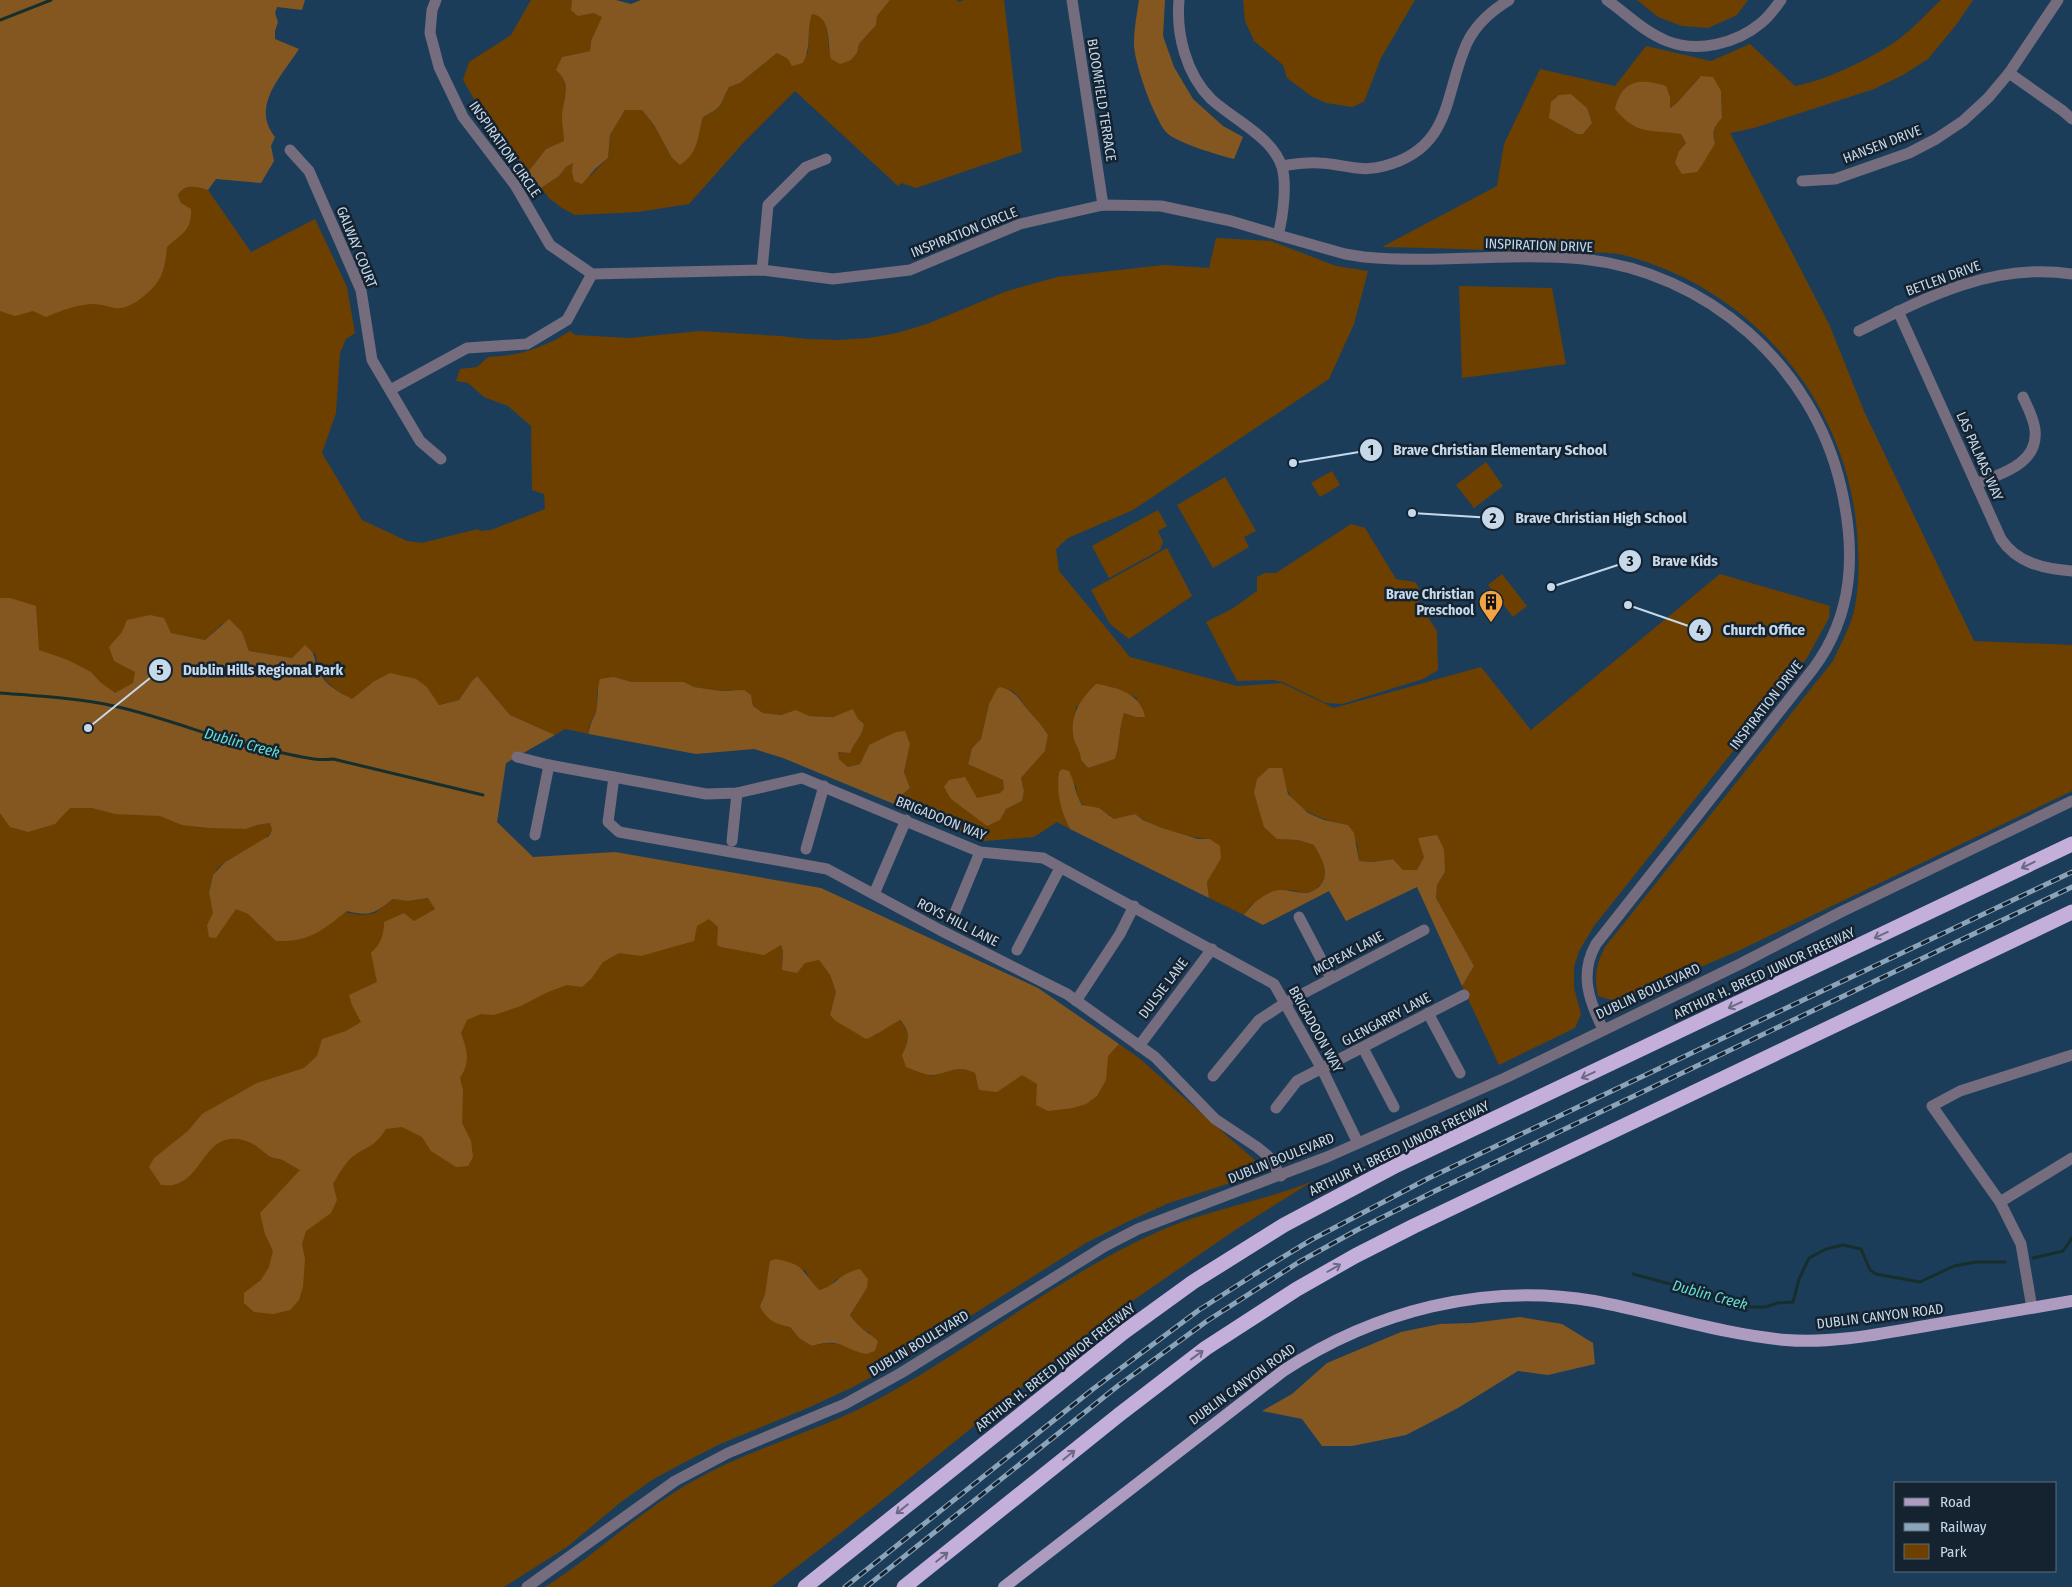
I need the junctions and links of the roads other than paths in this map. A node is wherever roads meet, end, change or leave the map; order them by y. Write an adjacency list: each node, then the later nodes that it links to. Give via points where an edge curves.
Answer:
1 (436, 0): 17 (street, INSPIRATION CIRCLE, via 430,33 439,67 463,117 515,185 550,245)
2 (1072, 0): 14 (street, BLOOMFIELD TERRACE)
3 (1179, 0): 12 (street, via 1179,31 1200,86 1221,107 1265,140)
4 (1509, 0): 12 (street, via 1495,9 1475,30 1463,53 1440,124 1413,153 1372,169 1320,163)
5 (1607, 0): 6 (street, via 1643,28 1667,41 1706,46 1745,34 1761,24)
6 (1781, 0)
7 (2058, 0): 8 (street, HANSEN DRIVE)
8 (2009, 73): 9 (street); 13 (street, HANSEN DRIVE, via 1988,98 1936,140 1835,179)
9 (2072, 119)
10 (290, 150): 21 (street, GALWAY COURT, via 309,171 361,290 372,360)
11 (826, 160): 16 (street, via 806,167 768,205)
12 (1282, 166): 15 (street, via 1282,221)
13 (1802, 181)
14 (1103, 205): 15 (street, INSPIRATION CIRCLE, via 1161,206); 16 (street, INSPIRATION CIRCLE, via 1020,224 910,270 832,279)
15 (1278, 235): 52 (street, INSPIRATION DRIVE, via 1364,257 1570,258 1606,262 1658,277 1708,302 1760,342 1799,389 1827,442 1839,478 1848,532 1846,594 1837,631 1813,669 1593,949 1586,971 1586,987)
16 (762, 270): 17 (street, INSPIRATION CIRCLE)
17 (592, 274): 21 (street, via 567,320 527,344 467,348)
18 (2072, 274): 19 (street, BETLEN DRIVE, via 2024,272 1993,276 1930,296)
19 (1898, 312): 20 (street, BETLEN DRIVE); 24 (street, LAS PALMAS WAY)
20 (1859, 331)
21 (390, 390): 23 (street, GALWAY COURT, via 420,441)
22 (2023, 397): 24 (street, via 2035,430 2031,451 2014,467)
23 (440, 460)
24 (1976, 484): 25 (street, LAS PALMAS WAY, via 1998,533 2011,551 2031,563)
25 (2072, 571)
26 (517, 757): 27 (street, BRIGADOON WAY)
27 (549, 765): 28 (street, BRIGADOON WAY); 33 (street)
28 (614, 777): 30 (street, BRIGADOON WAY, via 706,794); 39 (street, ROYS HILL LANE, via 608,822 619,832 827,868)
29 (824, 786): 30 (street, BRIGADOON WAY, via 802,778); 32 (street, BRIGADOON WAY); 36 (street)
30 (737, 793): 34 (street)
31 (2072, 801): 52 (street, DUBLIN BOULEVARD)
32 (906, 820): 37 (street, BRIGADOON WAY); 39 (street)
33 (535, 835)
34 (732, 841)
35 (2072, 844): 68 (highway, ARTHUR H. BREED JUNIOR FREEWAY, one-way to 68, via 1391,1168 1284,1225 1199,1278 1129,1328)
36 (806, 849)
37 (980, 852): 38 (street, BRIGADOON WAY, via 1043,858); 42 (street)
38 (1060, 868): 40 (street, BRIGADOON WAY); 46 (street)
39 (874, 894): 49 (street, ROYS HILL LANE)
40 (1134, 906): 45 (street, BRIGADOON WAY); 49 (street, via 1120,934)
41 (2072, 912): 69 (highway, one-way to 41, via 1171,1374 1248,1320 1317,1278 1420,1223)
42 (954, 915)
43 (1300, 917): 47 (street)
44 (1424, 930): 47 (street, MCPEAK LANE)
45 (1212, 949): 50 (street, BRIGADOON WAY, via 1274,984); 53 (street, DULSIE LANE)
46 (1017, 950)
47 (1331, 978): 50 (street, MCPEAK LANE)
48 (1464, 995): 51 (street, GLENGARRY LANE)
49 (1076, 1001): 53 (street, ROYS HILL LANE)
50 (1285, 1003): 56 (street, BRIGADOON WAY); 58 (street, MCPEAK LANE, via 1259,1020)
51 (1428, 1013): 54 (street, GLENGARRY LANE); 57 (street)
52 (1603, 1029): 61 (street, DUBLIN BOULEVARD, via 1505,1078)
53 (1139, 1046): 63 (street, ROYS HILL LANE, via 1170,1071 1215,1118 1258,1146)
54 (1362, 1048): 56 (street, GLENGARRY LANE); 59 (street)
55 (2072, 1055): 64 (street, via 1960,1091 1932,1106)
56 (1322, 1069): 60 (street, GLENGARRY LANE, via 1297,1081); 61 (street, BRIGADOON WAY)
57 (1460, 1072)
58 (1213, 1076)
59 (1394, 1107)
60 (1276, 1108)
61 (1358, 1143): 63 (street, DUBLIN BOULEVARD)
62 (2072, 1158): 64 (street)
63 (1281, 1176): 67 (street, DUBLIN BOULEVARD, via 1163,1219 1105,1246 901,1373 845,1404 728,1454 675,1481)
64 (2000, 1202): 66 (street, via 2021,1244)
65 (2072, 1302): 66 (main road, DUBLIN CANYON ROAD)
66 (2032, 1308): 70 (main road, DUBLIN CANYON ROAD, via 1832,1340 1786,1340 1741,1334 1603,1303 1559,1297 1488,1298 1415,1310 1345,1335 1283,1371)
67 (526, 1587)
68 (805, 1587)
69 (904, 1587)
70 (1004, 1587)

